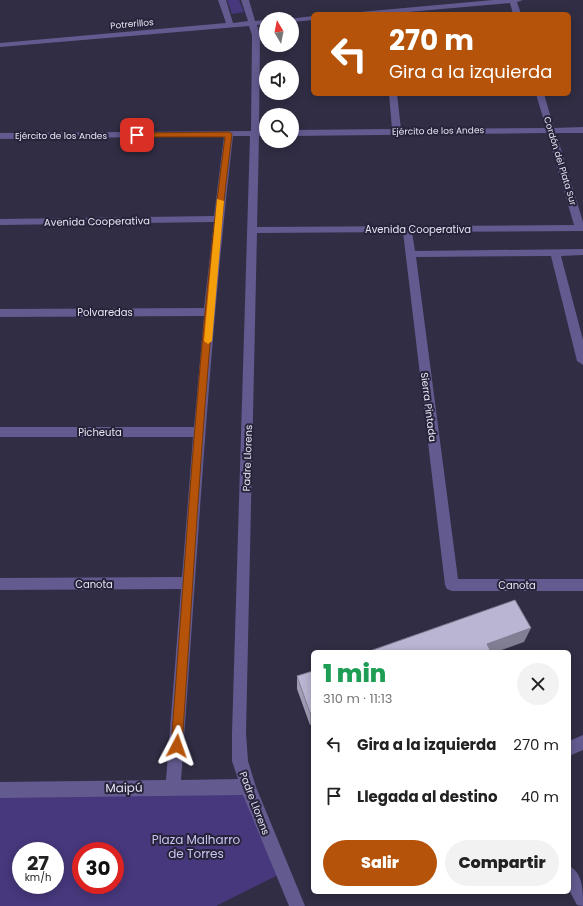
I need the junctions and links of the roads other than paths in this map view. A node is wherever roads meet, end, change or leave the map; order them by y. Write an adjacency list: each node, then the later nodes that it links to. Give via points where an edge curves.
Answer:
1 (222, 0): 11 (street)
2 (245, 0): 9 (street, Padre Llorens)
3 (513, 0): 4 (street); 5 (street); 6 (street)
4 (519, 0)
5 (394, 12)
6 (516, 12)
7 (311, 18): 8 (street)
8 (299, 19)
9 (254, 23): 10 (street, Potrerillos); 11 (street, Potrerillos); 16 (street, Padre Llorens)
10 (259, 23)
11 (230, 25): 12 (street, Potrerillos)
12 (2, 45): 13 (street)
13 (0, 54)
14 (393, 96): 19 (street)
15 (541, 96): 17 (street, Cordón del Plata Sur)
16 (260, 108)
17 (550, 130): 18 (street, Ejército de los Andes); 19 (street, Ejército de los Andes); 27 (street, Cordón del Plata Sur)
18 (583, 130)
19 (397, 132): 21 (street, Ejército de los Andes)
20 (259, 133): 22 (street, Ejército de los Andes)
21 (299, 133)
22 (229, 134): 23 (street, Ejército de los Andes); 25 (street)
23 (0, 136)
24 (260, 148): 29 (street, Padre Llorens)
25 (218, 219): 26 (street, Avenida Cooperativa); 33 (street)
26 (0, 222)
27 (581, 228): 28 (street, Avenida Cooperativa)
28 (407, 229): 29 (street, Avenida Cooperativa); 32 (street, Sierra Pintada)
29 (253, 230): 45 (street, Padre Llorens, via 238,733 240,761)
30 (583, 252): 31 (street)
31 (555, 253): 32 (street); 35 (street)
32 (410, 254): 40 (street, Sierra Pintada)
33 (210, 312): 34 (street, Polvaredas); 37 (street)
34 (0, 313)
35 (583, 361)
36 (0, 432): 37 (street, Picheuta)
37 (199, 432): 38 (street)
38 (189, 583): 39 (street, Canota); 44 (street)
39 (0, 584)
40 (452, 585): 41 (street, Canota)
41 (583, 585)
42 (583, 742): 43 (street)
43 (571, 748)
44 (174, 786): 45 (street, Maipú); 46 (street, Maipú)
45 (248, 787): 49 (street, Padre Llorens)
46 (0, 790)
47 (571, 878): 48 (street)
48 (583, 899)
49 (297, 906)

